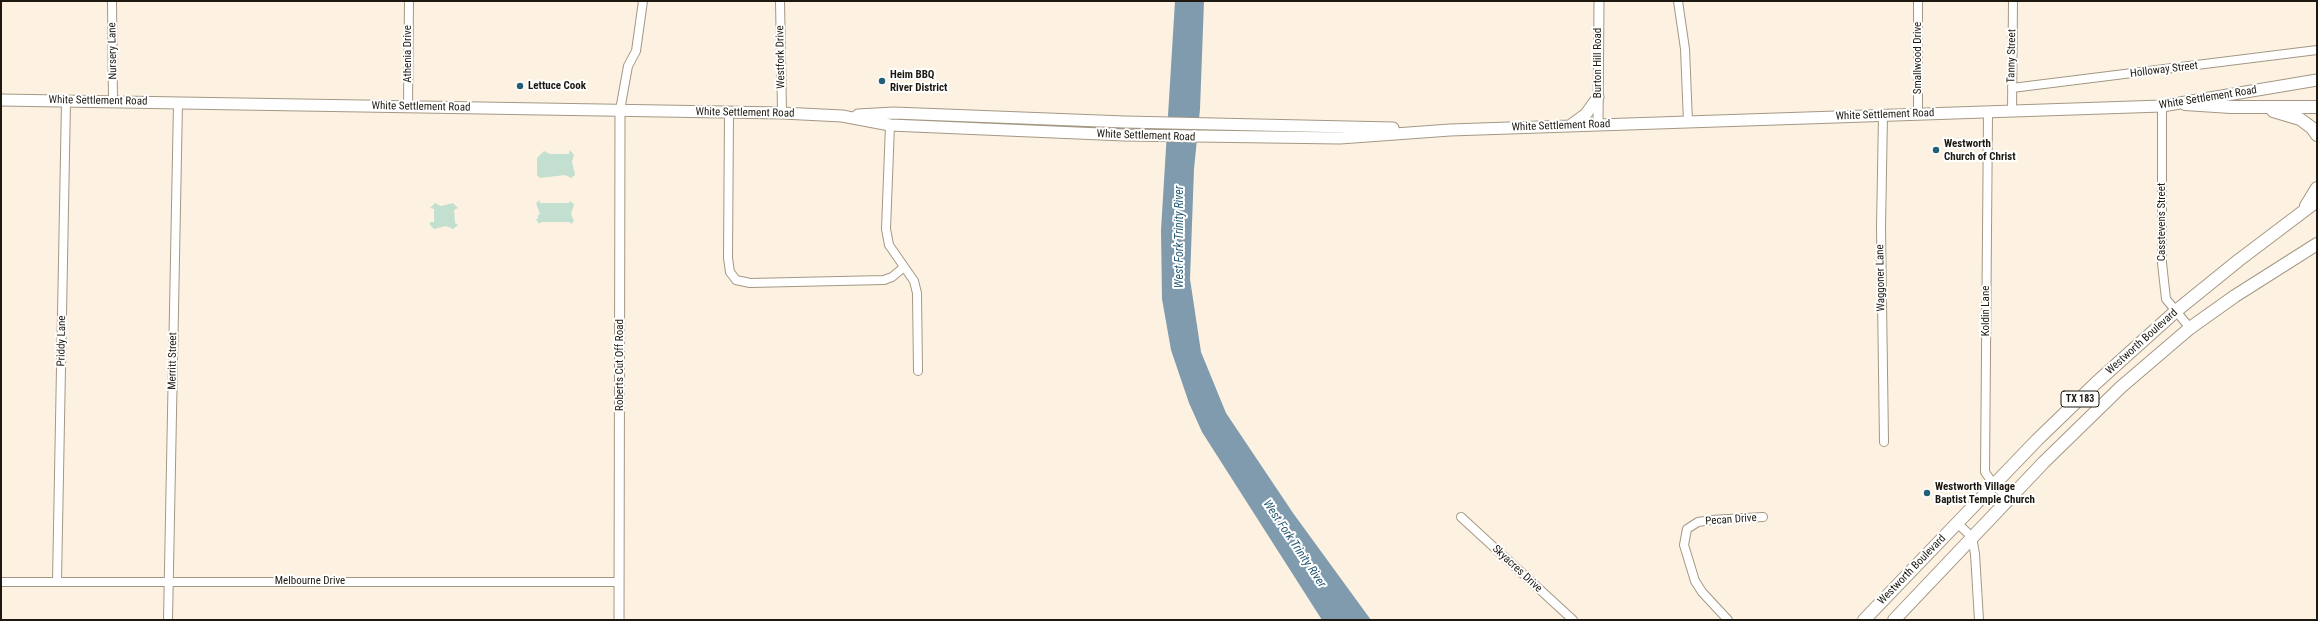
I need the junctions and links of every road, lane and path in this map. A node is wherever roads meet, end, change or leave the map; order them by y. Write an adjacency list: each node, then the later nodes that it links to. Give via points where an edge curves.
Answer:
1 (112, 1): 15 (street, Nursery Lane)
2 (409, 1): 18 (street, Athenia Drive)
3 (643, 1): 22 (street, via 636,51 628,66)
4 (780, 1): 25 (street, Westfork Drive)
5 (1599, 1): 12 (street, Burton Hill Road)
6 (1678, 1): 31 (street, via 1685,48)
7 (1918, 1): 28 (street, Smallwood Drive)
8 (2013, 1): 11 (street, Tanny Street)
9 (2317, 50): 11 (street, Holloway Street)
10 (2317, 80): 17 (main road, White Settlement Road)
11 (2012, 88): 24 (street, Tanny Street)
12 (1598, 98): 32 (street, Burton Hill Road); 35 (main road, via 1586,114)
13 (1, 100): 14 (main road, White Settlement Road)
14 (66, 101): 15 (main road, White Settlement Road); 53 (street, Priddy Lane)
15 (113, 102): 16 (main road, White Settlement Road)
16 (178, 103): 18 (main road, White Settlement Road); 54 (street, Merritt Street)
17 (2185, 104): 19 (main road, White Settlement Road); 20 (main road)
18 (408, 106): 22 (main road, White Settlement Road)
19 (2162, 106): 24 (main road, White Settlement Road); 43 (street, Casstevens Street, via 2162,263 2166,299)
20 (2254, 106): 21 (main road); 37 (main road, via 2300,119)
21 (2317, 107)
22 (620, 110): 23 (main road, White Settlement Road); 56 (street, Roberts Cut Off Road)
23 (729, 112): 25 (main road, White Settlement Road); 42 (street, via 728,258 730,272 736,280 750,283 884,280)
24 (2012, 112): 26 (main road, White Settlement Road)
25 (782, 113): 30 (main road, White Settlement Road)
26 (1988, 113): 28 (main road, White Settlement Road); 47 (street, Koldin Lane, via 1985,472)
27 (921, 114): 30 (main road, White Settlement Road); 34 (main road); 36 (main road, White Settlement Road)
28 (1918, 114): 29 (main road, White Settlement Road)
29 (1883, 115): 31 (main road, White Settlement Road); 46 (street, Waggoner Lane, via 1881,228)
30 (842, 116): 33 (main road, White Settlement Road)
31 (1688, 122): 32 (main road, White Settlement Road)
32 (1598, 124): 35 (main road, White Settlement Road)
33 (890, 125): 34 (main road, White Settlement Road); 42 (street, via 886,229 889,245)
34 (920, 125): 36 (main road, White Settlement Road, via 1232,138 1340,138)
35 (1570, 126): 36 (main road, White Settlement Road)
36 (1450, 130)
37 (2317, 135)
38 (2317, 188): 40 (main road)
39 (2317, 201): 40 (main road, Westworth Boulevard / TX 183)
40 (2304, 211): 43 (main road, Westworth Boulevard / TX 183)
41 (2317, 244): 44 (main road, Westworth Boulevard / TX 183)
42 (904, 267): 45 (street, via 914,281 917,294)
43 (2176, 311): 44 (street, Casstevens Street); 47 (main road, Westworth Boulevard / TX 183, via 2097,382)
44 (2190, 328): 48 (main road, Westworth Boulevard / TX 183, via 2115,392)
45 (918, 371)
46 (1884, 442)
47 (1994, 485): 48 (street, Koldin Lane); 51 (main road, Westworth Boulevard / TX 183)
48 (2009, 499): 52 (main road, Westworth Boulevard / TX 183)
49 (1461, 517): 59 (street, Skyacres Drive)
50 (1763, 517): 60 (street, Pecan Drive, via 1698,522 1687,529 1684,546 1695,581)
51 (1957, 523): 52 (street); 61 (main road, Westworth Boulevard / TX 183)
52 (1972, 537): 62 (main road, Westworth Boulevard / TX 183); 63 (street)
53 (57, 581): 54 (street, Melbourne Drive); 55 (street, Melbourne Drive)
54 (169, 581): 56 (street, Melbourne Drive); 57 (street, Merritt Street)
55 (1, 582)
56 (619, 582): 58 (street, Roberts Cut Off Road)
57 (168, 620)
58 (619, 620)
59 (1573, 620)
60 (1728, 620)
61 (1864, 620)
62 (1894, 620)
63 (1979, 620)

